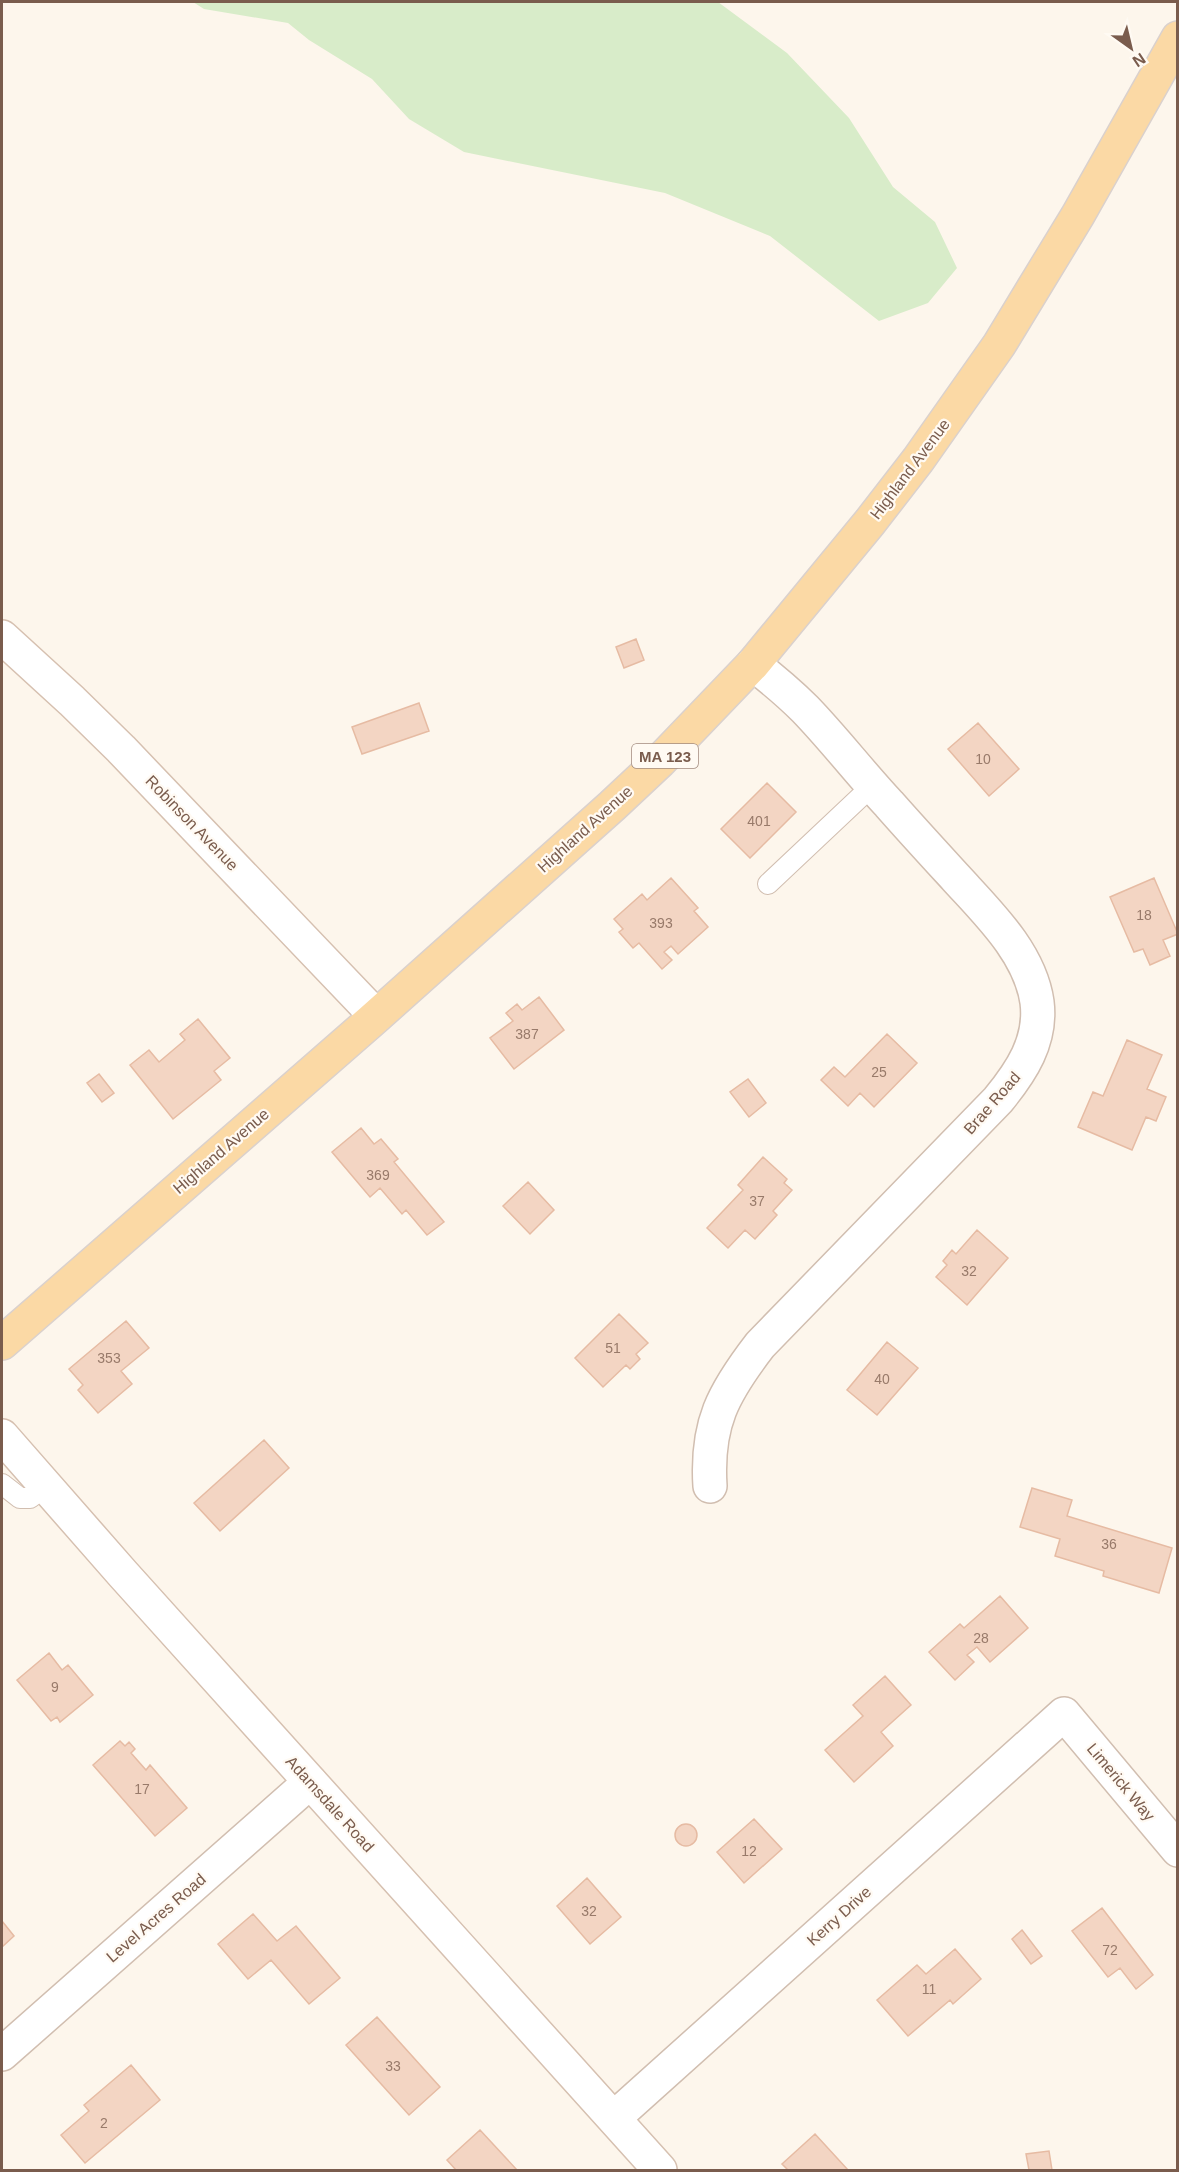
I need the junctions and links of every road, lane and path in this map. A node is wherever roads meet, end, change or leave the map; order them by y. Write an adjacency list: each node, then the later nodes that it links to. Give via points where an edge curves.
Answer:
1 (1178, 38): 3 (main road, Highland Avenue / MA 123, via 999,345 904,477)
2 (2, 638): 6 (street, Robinson Avenue, via 121,749)
3 (753, 664): 4 (street, Brae Road, via 806,710); 6 (main road, Highland Avenue / MA 123, via 612,806)
4 (872, 786): 5 (lane); 11 (street, Brae Road, via 1014,947 1031,977 1037,1003 1032,1049 1018,1076 998,1100 760,1345 741,1370 725,1396 714,1427 708,1456)
5 (768, 884)
6 (376, 1016): 7 (main road, Highland Avenue / MA 123)
7 (2, 1343)
8 (2, 1436): 10 (street, Adamsdale Road)
9 (2, 1484): 10 (lane, via 20,1498 30,1498)
10 (45, 1486): 13 (street, Adamsdale Road)
11 (710, 1486)
12 (1065, 1714): 14 (street, Limerick Way); 16 (street, Kerry Drive)
13 (310, 1782): 15 (street, Level Acres Road); 16 (street, Adamsdale Road)
14 (1178, 1850)
15 (2, 2054)
16 (614, 2118): 17 (street, Adamsdale Road)
17 (660, 2170)

